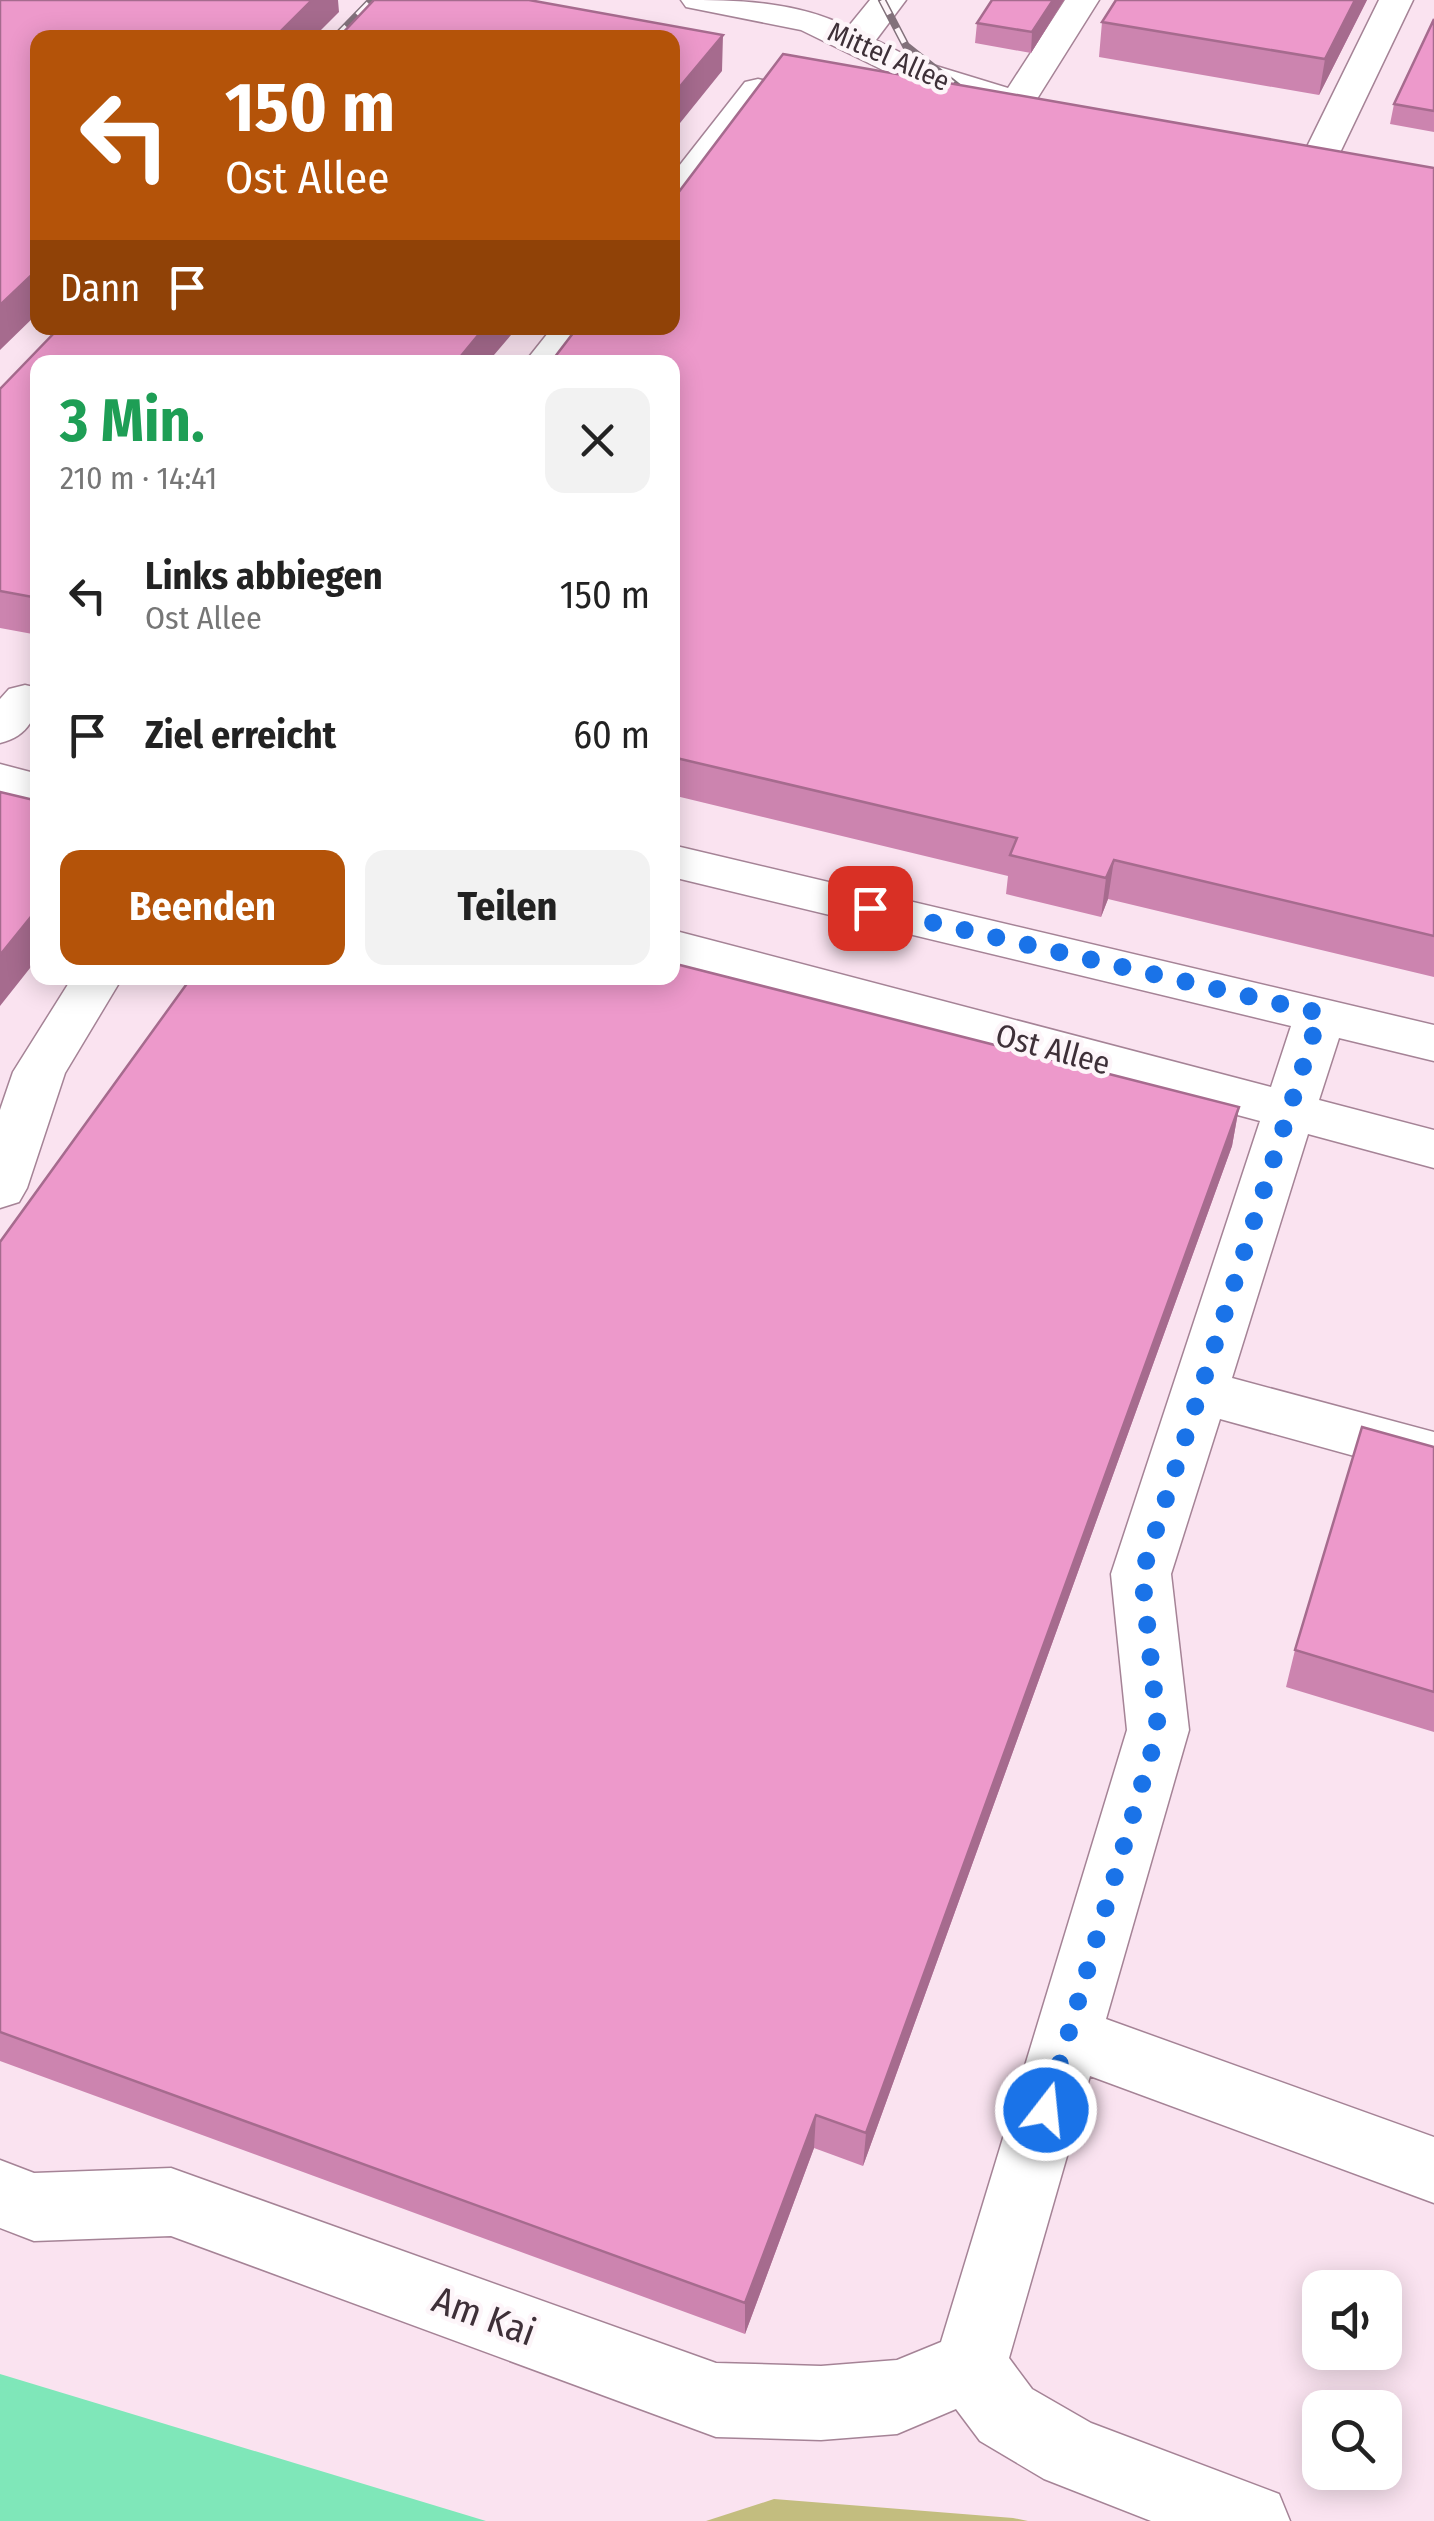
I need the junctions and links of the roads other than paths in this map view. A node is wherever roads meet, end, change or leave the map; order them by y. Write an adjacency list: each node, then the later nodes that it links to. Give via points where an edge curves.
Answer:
1 (698, 0): 5 (lane, Mittel Allee)
2 (888, 0): 6 (lane)
3 (1082, 0): 7 (lane)
4 (1396, 0): 9 (lane, via 1335,163)
5 (819, 11): 6 (lane, Mittel Allee); 10 (lane)
6 (855, 47): 7 (lane, Mittel Allee, via 952,86)
7 (1017, 102): 8 (lane, Mittel Allee)
8 (1054, 111)
9 (1280, 154)
10 (680, 190)
11 (566, 335): 12 (lane)
12 (551, 355)
13 (0, 748): 14 (lane)
14 (30, 755)
15 (0, 780): 16 (lane)
16 (30, 787)
17 (680, 863): 18 (lane)
18 (723, 874): 19 (lane); 20 (lane); 23 (lane)
19 (680, 875)
20 (680, 942)
21 (680, 949): 25 (lane, Ost Allee)
22 (94, 985): 27 (lane, via 39,1072)
23 (1320, 1013): 24 (lane); 25 (lane)
24 (1434, 1043)
25 (1287, 1112): 26 (lane, Ost Allee); 28 (lane)
26 (1434, 1149)
27 (0, 1188)
28 (1198, 1391): 29 (lane); 30 (lane, via 1142,1574 1158,1730)
29 (1434, 1455)
30 (1067, 2036): 31 (lane); 33 (lane)
31 (1434, 2170)
32 (0, 2194): 33 (lane, Am Kai, via 34,2207 171,2202 716,2400 897,2397)
33 (970, 2366): 34 (lane, via 1006,2414 1070,2453)
34 (1252, 2521)

